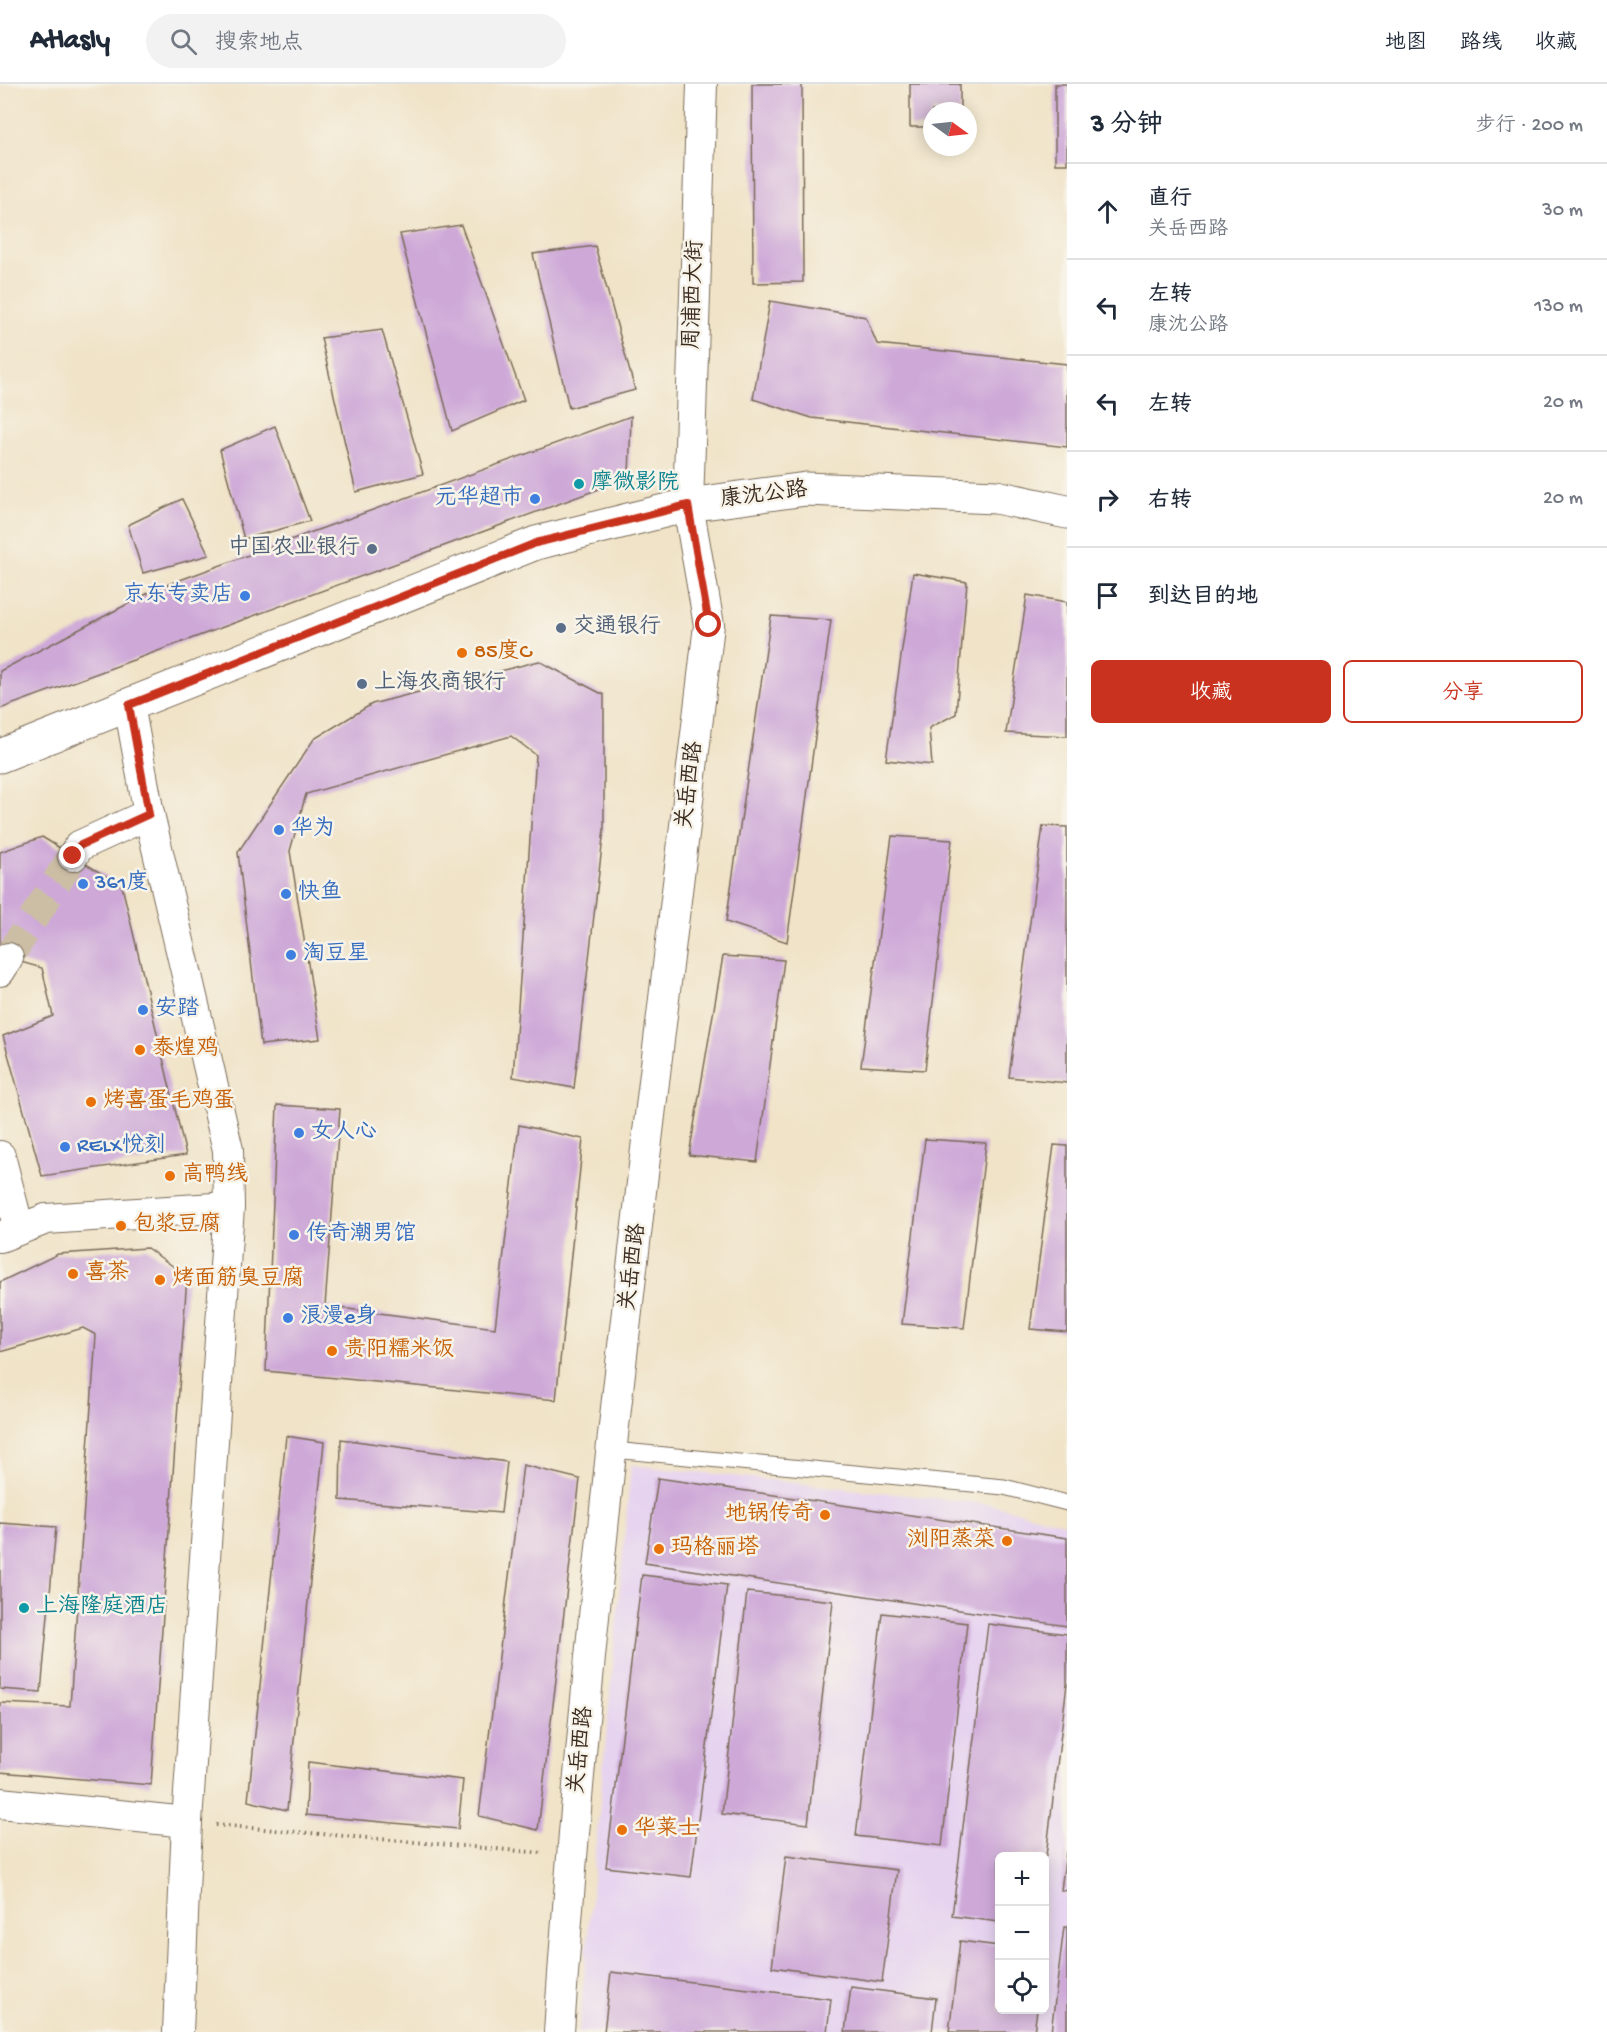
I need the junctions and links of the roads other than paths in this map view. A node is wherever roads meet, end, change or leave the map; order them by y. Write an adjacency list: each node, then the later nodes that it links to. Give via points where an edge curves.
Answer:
1 (702, 84): 2 (street, 周浦西大街)
2 (688, 505): 3 (street, 康沈公路, via 806,489 996,497); 4 (street, 康沈公路, via 536,543); 11 (street, 关岳西路, via 709,625)
3 (1067, 512)
4 (129, 705): 5 (street, 康沈公路); 6 (street)
5 (0, 756)
6 (149, 814): 7 (street, via 79,846); 9 (street, via 228,1150)
7 (73, 856)
8 (0, 1156): 10 (street)
9 (229, 1207): 10 (street, via 46,1219); 14 (street)
10 (10, 1233)
11 (613, 1450): 12 (lane, via 1004,1487); 16 (street, 关岳西路, via 571,1856)
12 (1067, 1503)
13 (0, 1803): 14 (street)
14 (187, 1822): 15 (street)
15 (178, 2032)
16 (559, 2032)

